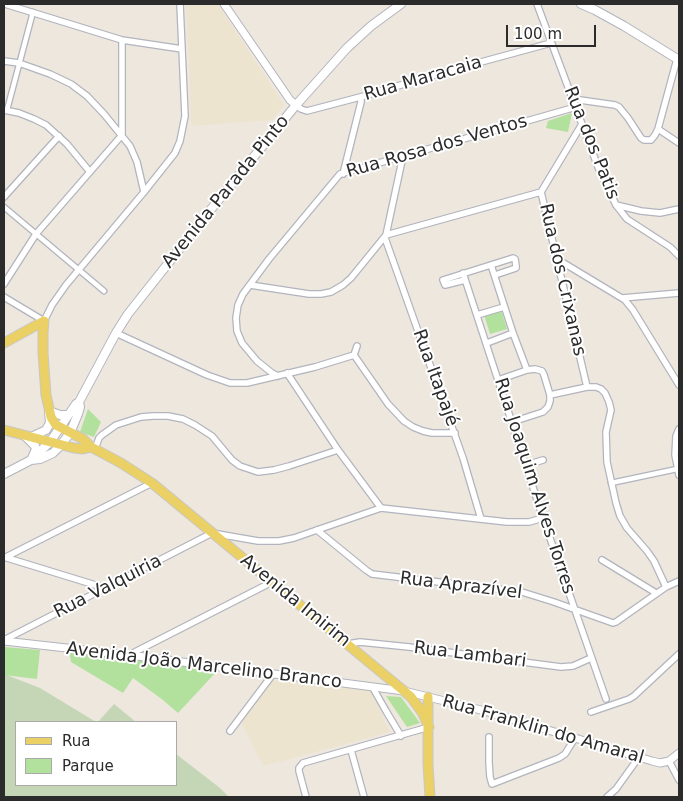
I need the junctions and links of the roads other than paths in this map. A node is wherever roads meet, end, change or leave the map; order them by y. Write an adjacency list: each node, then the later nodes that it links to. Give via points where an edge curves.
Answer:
1 (5, 4): 8 (street)
2 (35, 4): 8 (street)
3 (180, 4): 11 (street)
4 (224, 4): 17 (street)
5 (401, 4): 17 (main road, Avenida Parada Pinto, via 347,48)
6 (537, 4): 10 (street, Rua dos Patis)
7 (581, 4): 12 (main road)
8 (32, 12): 9 (street); 14 (street)
9 (122, 40): 11 (street); 22 (street)
10 (551, 43): 15 (street, Rua Maracaia); 16 (street, Rua dos Patis)
11 (182, 50): 28 (street, via 185,116 180,141 175,153)
12 (678, 59): 21 (street)
13 (4, 61): 14 (street)
14 (18, 63): 19 (street); 22 (street, via 71,84 87,96)
15 (361, 97): 17 (street, Rua Maracaia, via 307,111); 27 (street)
16 (573, 99): 18 (street, Rua dos Patis); 21 (street, via 616,105 644,140 651,140)
17 (296, 105): 52 (main road, Avenida Parada Pinto)
18 (576, 107): 20 (street, Rua dos Patis); 25 (street, Rua Rosa dos Ventos)
19 (5, 112): 23 (street, via 34,119)
20 (582, 124): 29 (street, Rua dos Crixanas); 31 (street, Rua dos Patis)
21 (658, 129): 24 (street)
22 (122, 135): 26 (street); 28 (street, via 134,153)
23 (59, 136): 26 (street); 30 (street)
24 (679, 143)
25 (403, 156): 27 (street, Rua Rosa dos Ventos); 35 (street)
26 (90, 172): 34 (street)
27 (343, 174): 44 (street, Rua Rosa dos Ventos)
28 (144, 192): 39 (street)
29 (541, 192): 35 (street); 37 (street, Rua dos Crixanas)
30 (4, 197)
31 (616, 205): 33 (street, via 660,214); 36 (street, Rua dos Patis, via 627,219)
32 (4, 207): 34 (street)
33 (679, 209)
34 (36, 234): 39 (street); 43 (street)
35 (386, 236): 44 (street, via 351,278 331,292 309,294); 73 (street, Rua Itapajé)
36 (679, 256)
37 (557, 259): 48 (street); 63 (street, Rua dos Crixanas)
38 (491, 265): 40 (street); 41 (street); 41 (street, via 514,259 516,268)
39 (79, 270): 45 (street); 51 (street)
40 (463, 273): 42 (street, Rua Joaquim Alves Torres); 42 (street, via 443,279 444,285)
41 (495, 275): 49 (street)
42 (465, 280): 50 (street, Rua Joaquim Alves Torres)
43 (4, 284)
44 (250, 284): 60 (street, Rua Rosa dos Ventos, via 238,305 237,331 257,361)
45 (104, 291)
46 (679, 293): 48 (street)
47 (4, 297): 51 (street)
48 (622, 298): 62 (street, via 633,310)
49 (504, 307): 50 (street); 53 (street)
50 (477, 315): 55 (street, Rua Joaquim Alves Torres)
51 (44, 321): 54 (main road); 66 (main road, via 43,352)
52 (116, 333): 60 (street, via 230,383); 65 (main road, Avenida Parada Pinto)
53 (513, 333): 55 (street); 58 (street)
54 (4, 343)
55 (486, 344): 61 (street, Rua Joaquim Alves Torres)
56 (356, 346): 57 (street)
57 (354, 355): 59 (street); 73 (street, via 404,421 423,431)
58 (527, 370): 61 (street); 64 (street, via 542,370)
59 (287, 373): 60 (street); 78 (street)
60 (278, 376)
61 (498, 380): 68 (street, Rua Joaquim Alves Torres)
62 (679, 385)
63 (587, 387): 64 (street); 85 (street, via 601,389 609,402 606,444)
64 (550, 395): 68 (street, via 548,407 543,412)
65 (79, 402): 67 (main road, Avenida Parada Pinto); 72 (main road, Avenida Parada Pinto)
66 (49, 411): 67 (main road); 69 (main road, via 53,422); 74 (main road, via 50,423 46,430)
67 (68, 415): 69 (main road, Avenida Parada Pinto)
68 (512, 422): 81 (street, Rua Joaquim Alves Torres)
69 (60, 428): 72 (main road, Avenida Imirim); 75 (main road, Avenida Parada Pinto)
70 (679, 429): 82 (street, via 675,455)
71 (4, 430): 74 (main road, Avenida Imirim)
72 (70, 433): 76 (main road, Avenida Parada Pinto); 77 (main road, Avenida Imirim)
73 (454, 433): 88 (street, Rua Itapajé)
74 (27, 436): 75 (main road, Avenida Imirim); 79 (main road, via 35,446)
75 (50, 442): 76 (main road, Avenida Imirim); 79 (main road, Avenida Parada Pinto)
76 (61, 445): 77 (main road, Avenida Imirim); 79 (main road, Avenida Parada Pinto, via 53,453)
77 (93, 448): 78 (street, via 111,427 127,421 168,416 195,425 212,436 240,466 258,472); 84 (main road, Avenida Imirim)
78 (338, 450): 86 (street)
79 (31, 460): 83 (main road)
80 (543, 460): 81 (street)
81 (526, 465): 87 (street, Rua Joaquim Alves Torres)
82 (679, 471): 85 (street)
83 (4, 474)
84 (152, 483): 90 (main road, Avenida Imirim); 93 (street)
85 (611, 483): 97 (street, via 620,516 654,561)
86 (381, 508): 88 (street); 89 (street)
87 (543, 518): 88 (street, via 517,523); 100 (street, Rua Joaquim Alves Torres)
88 (481, 519)
89 (317, 530): 91 (street, via 279,541); 100 (street, Rua Aprazível, via 372,574 522,592)
90 (212, 533): 91 (street); 92 (main road, Avenida Imirim); 98 (street, Rua Valquiria)
91 (235, 537): 92 (street)
92 (230, 548): 96 (main road, Avenida Imirim)
93 (4, 557): 98 (street)
94 (602, 560): 99 (street)
95 (679, 581): 97 (street)
96 (272, 582): 102 (main road, Avenida Imirim); 104 (street)
97 (666, 586): 99 (street)
98 (105, 588): 101 (street, Rua Valquiria)
99 (656, 593): 100 (street, Rua Aprazível, via 616,622 609,623)
100 (575, 609): 105 (street, Rua Joaquim Alves Torres)
101 (4, 640): 104 (street, Avenida João Marcelino Branco)
102 (348, 644): 105 (street, Rua Lambari, via 360,642 409,647 561,667); 108 (main road, Avenida Imirim)
103 (679, 654): 111 (street, via 634,696)
104 (130, 655): 106 (street, Avenida João Marcelino Branco)
105 (591, 658): 110 (street, Rua Joaquim Alves Torres)
106 (273, 674): 107 (street, Avenida João Marcelino Branco); 113 (street)
107 (373, 688): 108 (street, Avenida João Marcelino Branco); 114 (street)
108 (404, 691): 109 (street, Rua Franklin do Amaral); 112 (main road, Avenida Imirim, via 422,712)
109 (428, 697): 112 (main road); 116 (street, Rua Franklin do Amaral)
110 (606, 699)
111 (590, 712)
112 (428, 728): 114 (street); 124 (main road, Avenida Imirim)
113 (230, 731)
114 (401, 736): 117 (street)
115 (489, 737): 116 (street, via 492,784 559,758)
116 (575, 738): 119 (street, Rua Franklin do Amaral)
117 (350, 750): 122 (street, via 301,765 299,771); 123 (street)
118 (679, 753): 120 (street, Rua Franklin do Amaral)
119 (639, 757): 120 (street, Rua Franklin do Amaral, via 660,763); 125 (street)
120 (668, 761): 121 (street)
121 (679, 780)
122 (306, 797)
123 (364, 797)
124 (430, 797)
125 (610, 797)

